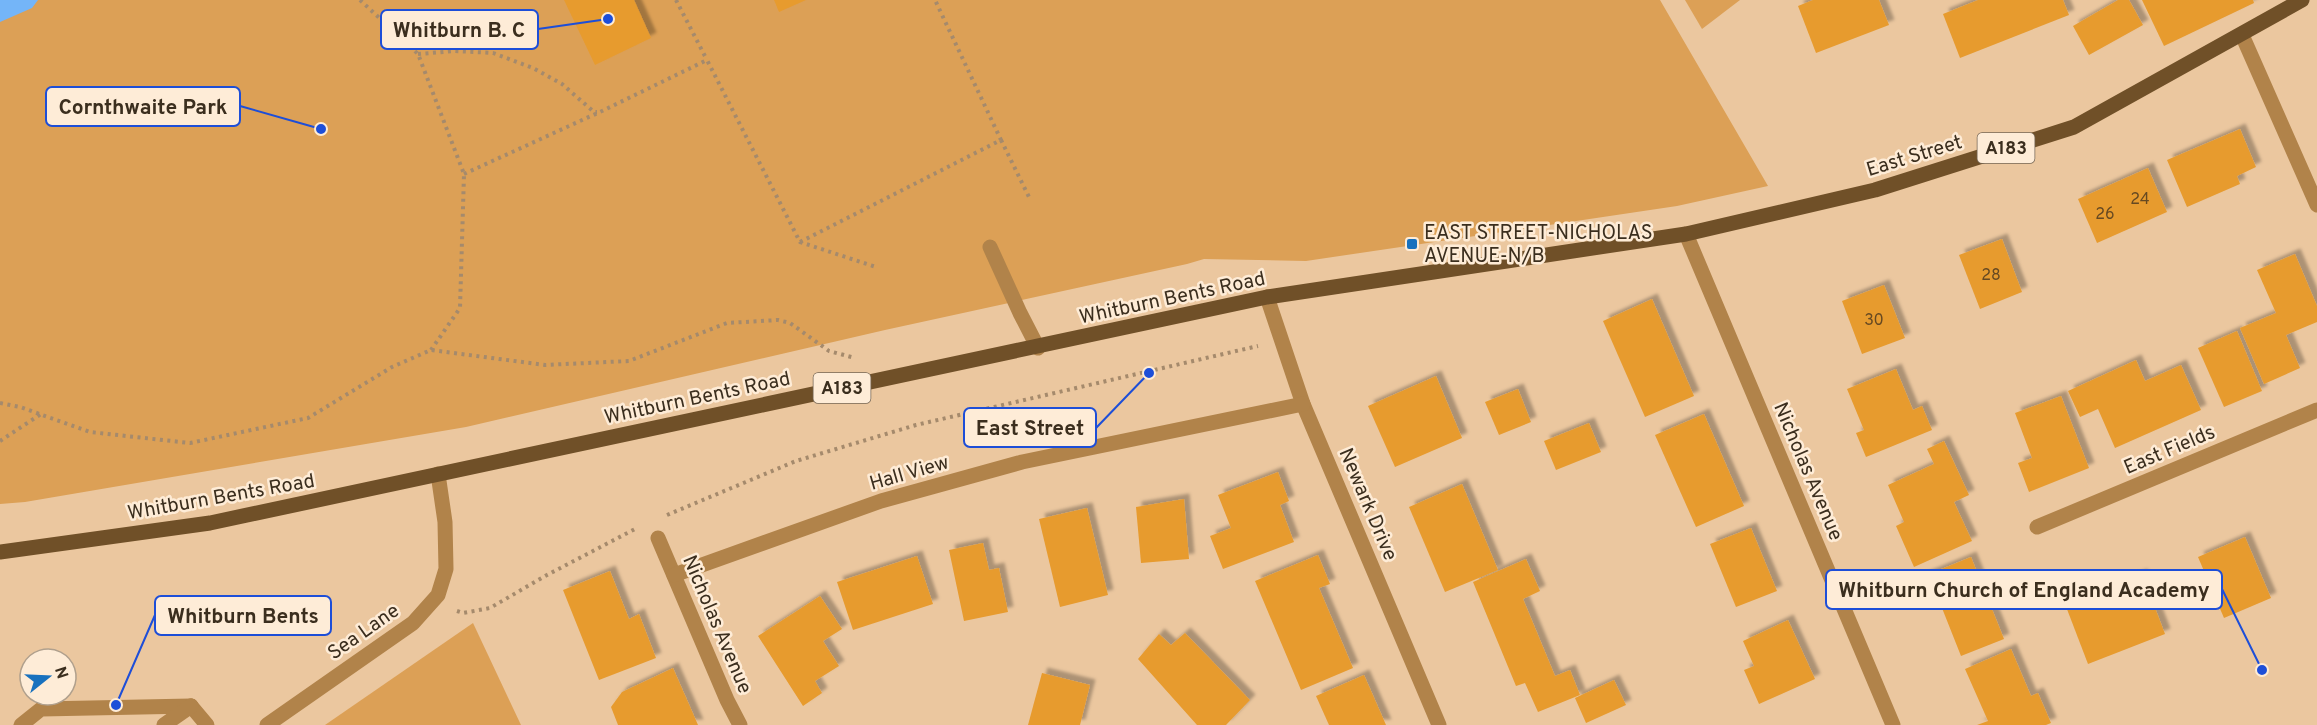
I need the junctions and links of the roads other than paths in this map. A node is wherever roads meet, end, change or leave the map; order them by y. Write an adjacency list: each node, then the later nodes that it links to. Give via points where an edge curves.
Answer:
1 (2302, 0): 2 (main road, East Street / A183)
2 (2242, 35): 3 (street); 4 (main road, East Street / A183, via 2074,127 1875,190)
3 (2317, 205)
4 (1686, 234): 6 (main road, Whitburn Bents Road / A183); 22 (street, Nicholas Avenue)
5 (990, 247): 7 (street)
6 (1267, 297): 7 (main road, Whitburn Bents Road / A183); 8 (street, Newark Drive)
7 (1038, 348): 10 (main road, Whitburn Bents Road / A183)
8 (1303, 404): 14 (street, Hall View, via 1022,462 881,501); 21 (street, Newark Drive)
9 (2317, 410): 11 (street, East Fields)
10 (438, 474): 13 (main road, Whitburn Bents Road / A183, via 210,523); 19 (street, Sea Lane, via 446,569 438,596 413,623)
11 (2037, 527)
12 (658, 538): 14 (street, Nicholas Avenue)
13 (0, 552)
14 (674, 575): 20 (street, Nicholas Avenue)
15 (191, 706): 16 (street, via 41,709); 17 (street); 18 (street)
16 (21, 725)
17 (164, 725)
18 (207, 725)
19 (267, 725)
20 (741, 725)
21 (1439, 725)
22 (1893, 725)

